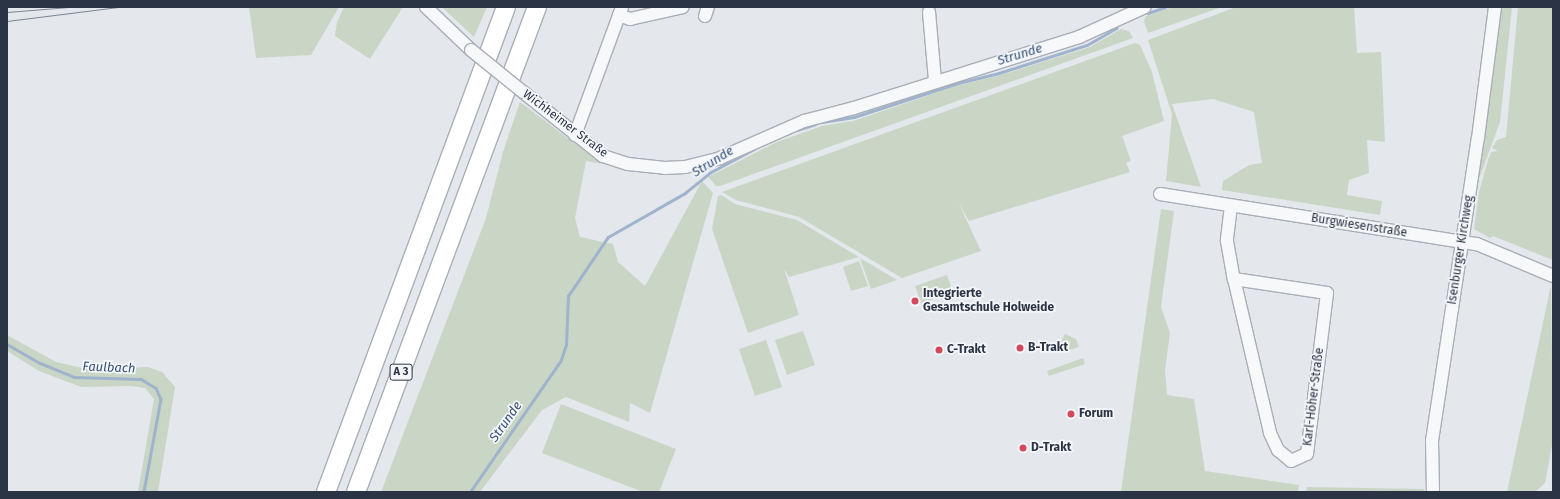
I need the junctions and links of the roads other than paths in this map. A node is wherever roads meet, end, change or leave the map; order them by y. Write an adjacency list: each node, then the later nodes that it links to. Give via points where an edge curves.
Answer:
1 (426, 7): 10 (street, Wichheimer Straße, bridge, via 471,50)
2 (506, 7): 16 (highway, A 3)
3 (537, 7): 17 (highway, A 3)
4 (683, 7): 7 (street, via 630,19)
5 (1145, 7): 9 (street, Wichheimer Straße, via 1082,36)
6 (1495, 7): 13 (street, Isenburger Kirchweg)
7 (621, 11): 10 (street)
8 (929, 12): 9 (street)
9 (935, 81): 10 (street, Wichheimer Straße, via 854,108 804,121 700,165 648,167 628,164 602,156)
10 (575, 135)
11 (1160, 194): 12 (street, Burgwiesenstraße)
12 (1231, 206): 13 (street, Burgwiesenstraße); 15 (street, Karl-Höher-Straße, via 1227,241)
13 (1463, 242): 14 (street, Burgwiesenstraße, via 1487,248); 18 (street, Isenburger Kirchweg, via 1432,441)
14 (1553, 276)
15 (1234, 279): 15 (street, Karl-Höher-Straße, via 1327,293 1307,454 1291,461 1278,450 1270,433)
16 (326, 492)
17 (356, 492)
18 (1433, 492)

